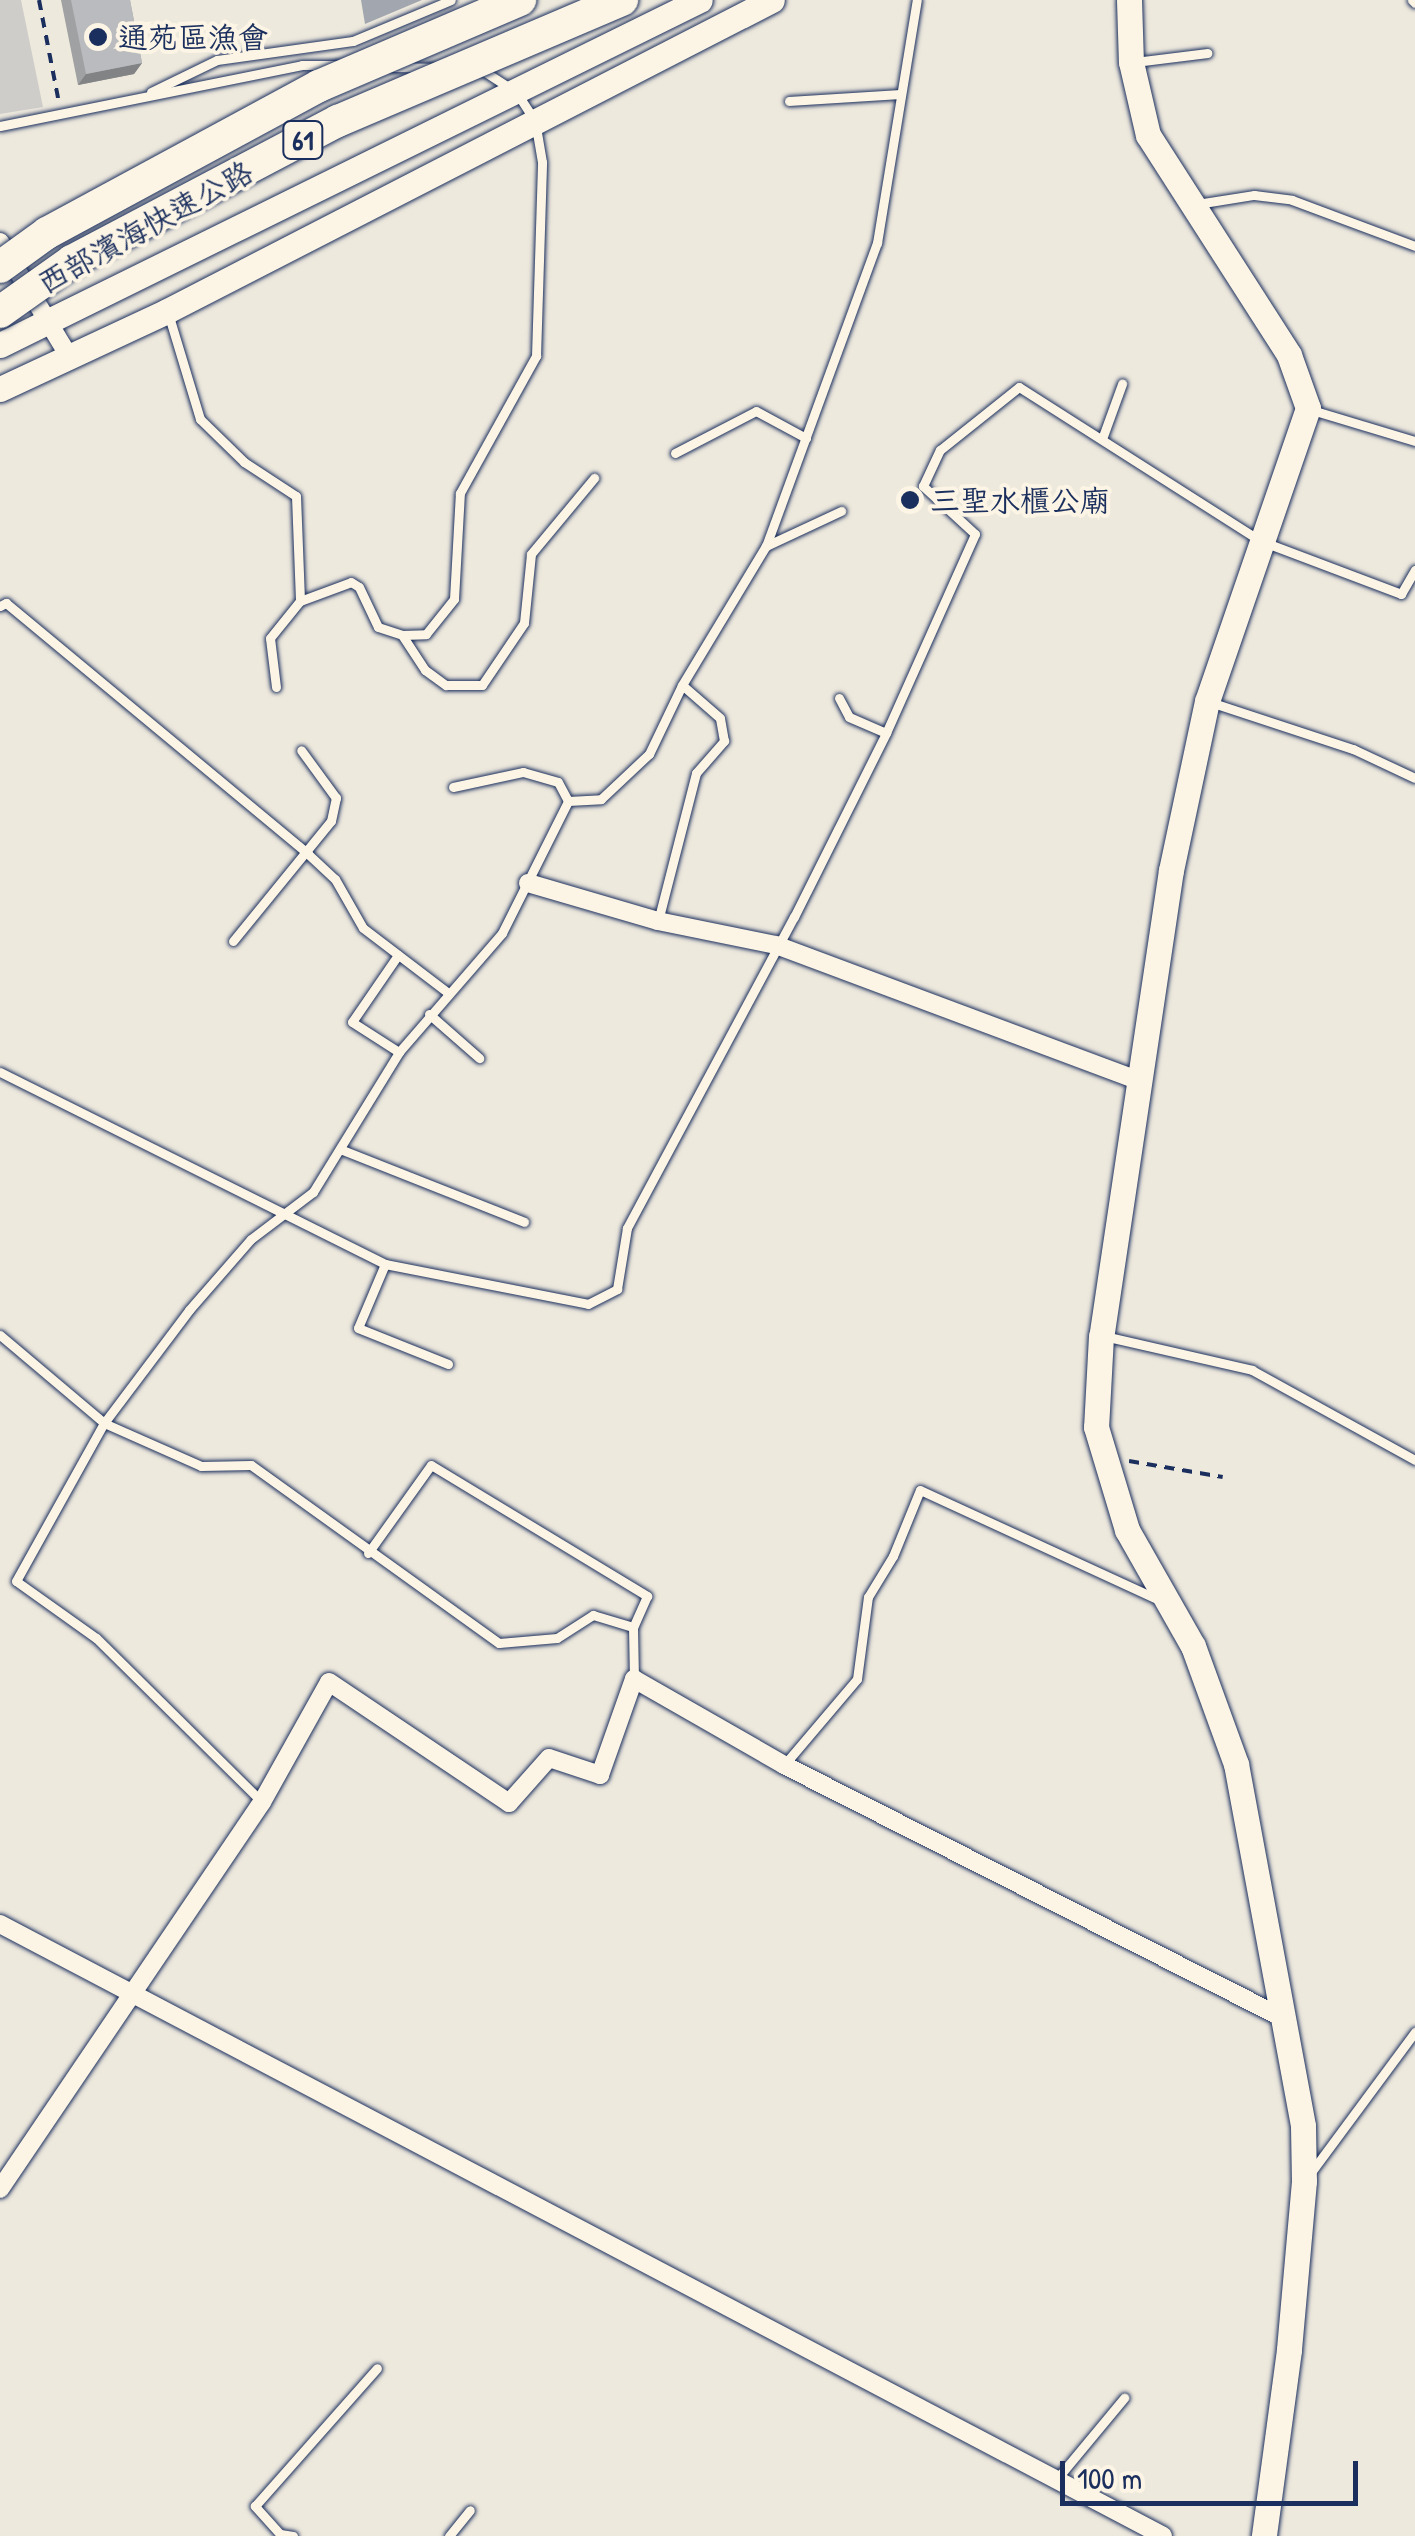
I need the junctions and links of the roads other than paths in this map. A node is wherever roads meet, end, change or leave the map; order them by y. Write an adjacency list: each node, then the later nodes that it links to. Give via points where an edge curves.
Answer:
1 (452, 0): 12 (lane, via 353,41 217,60)
2 (520, 0): 19 (highway, 西部濱海快速公路 / 61, bridge, via 319,86 47,233)
3 (622, 0): 21 (highway, 西部濱海快速公路 / 61, bridge, via 338,122 72,261)
4 (700, 0): 10 (street)
5 (772, 0): 14 (street)
6 (917, 0): 11 (lane)
7 (1129, 0): 9 (street)
8 (1207, 53): 9 (lane)
9 (1131, 62): 16 (street, via 1148,135)
10 (516, 92): 12 (lane, via 480,68 302,64); 14 (lane); 22 (street)
11 (900, 94): 13 (lane); 28 (lane, via 878,243)
12 (138, 98): 15 (lane)
13 (789, 101)
14 (535, 121): 20 (street); 39 (lane, via 542,162 536,356 460,493 454,599 426,634)
15 (0, 126)
16 (1194, 204): 18 (lane, via 1254,194 1292,200); 27 (street, via 1289,355)
17 (0, 242): 22 (street)
18 (1415, 246)
19 (0, 267)
20 (167, 311): 24 (street); 37 (lane, via 200,420 244,462 296,496)
21 (0, 312)
22 (48, 320): 23 (street); 24 (street)
23 (0, 345)
24 (70, 358): 26 (street)
25 (1122, 384): 29 (lane)
26 (0, 389)
27 (1308, 408): 30 (lane); 34 (street)
28 (806, 438): 31 (lane, via 756,411); 35 (lane)
29 (1102, 440): 34 (lane); 44 (lane, via 1019,387 940,450 924,486 975,534)
30 (1415, 441)
31 (675, 453)
32 (594, 478): 39 (lane, via 531,554 524,623 482,685 446,685 425,670)
33 (841, 511): 35 (lane)
34 (1261, 541): 36 (lane, via 1400,594); 43 (street)
35 (766, 546): 40 (lane)
36 (1415, 570)
37 (300, 600): 39 (lane, via 351,582 360,586 378,627); 41 (lane, via 270,638)
38 (0, 606): 49 (lane, via 6,603)
39 (402, 636)
40 (682, 685): 48 (lane, via 650,754 601,799); 51 (lane, via 720,718 724,741 696,773)
41 (276, 687)
42 (839, 698): 44 (lane, via 848,717)
43 (1207, 701): 46 (lane, via 1353,749); 60 (street, via 1171,870)
44 (886, 733): 53 (lane)
45 (302, 750): 49 (lane, via 336,798 331,821)
46 (1415, 778)
47 (453, 788): 48 (lane, via 523,772 558,782)
48 (568, 801): 50 (lane)
49 (308, 854): 52 (lane); 54 (lane, via 334,879 363,928)
50 (528, 883): 51 (street); 55 (lane, via 502,933)
51 (658, 921): 53 (street)
52 (233, 941)
53 (776, 945): 60 (street); 64 (lane, via 627,1228 617,1289 588,1304)
54 (398, 955): 55 (lane); 57 (lane, via 352,1022)
55 (446, 992): 56 (lane)
56 (429, 1014): 57 (lane); 58 (lane)
57 (399, 1052): 61 (lane)
58 (479, 1058)
59 (0, 1072): 62 (lane)
60 (1140, 1081): 66 (street)
61 (340, 1150): 62 (lane, via 313,1192); 63 (lane)
62 (281, 1216): 64 (lane); 68 (lane, via 251,1239 190,1310)
63 (524, 1222)
64 (385, 1264): 67 (lane, via 358,1328)
65 (0, 1335): 68 (lane)
66 (1101, 1336): 69 (lane, via 1252,1370); 71 (street, via 1096,1427 1127,1530)
67 (448, 1364)
68 (104, 1423): 70 (lane, via 201,1466 251,1465); 75 (lane, via 16,1581 96,1638)
69 (1415, 1460)
70 (368, 1553): 72 (lane, via 500,1643 557,1638 593,1614); 72 (lane, via 431,1465 647,1596)
71 (1170, 1606): 74 (lane, via 920,1490 868,1597 857,1679); 78 (street, via 1194,1646 1236,1764)
72 (634, 1627): 73 (lane)
73 (634, 1679): 74 (street); 75 (street, via 600,1775 549,1758 509,1802 330,1682)
74 (784, 1765): 78 (street)
75 (262, 1802): 77 (street)
76 (0, 1924): 77 (street)
77 (134, 1994): 81 (street); 84 (street)
78 (1281, 2016): 80 (street, via 1303,2126)
79 (1415, 2032): 80 (lane)
80 (1304, 2181): 90 (street)
81 (0, 2190)
82 (377, 2368): 86 (lane, via 254,2506)
83 (1124, 2398): 84 (lane)
84 (1056, 2480): 89 (street)
85 (470, 2510): 88 (lane)
86 (280, 2535): 87 (lane)
87 (293, 2536)
88 (449, 2536)
89 (1163, 2536)
90 (1264, 2536)

